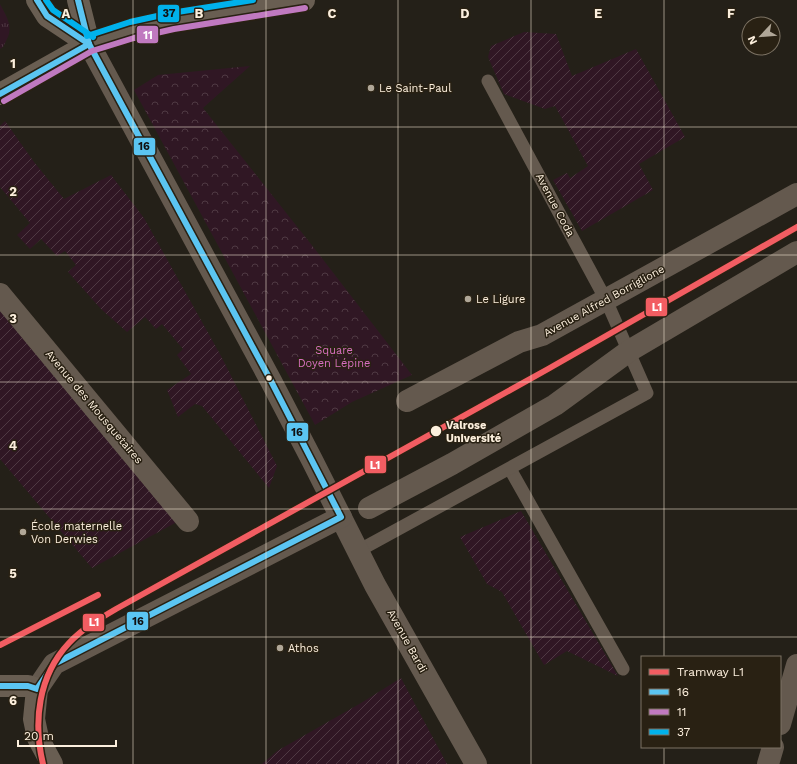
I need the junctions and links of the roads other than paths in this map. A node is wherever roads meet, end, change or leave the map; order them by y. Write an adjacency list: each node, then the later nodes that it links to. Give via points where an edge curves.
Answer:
1 (37, 0): 4 (street, via 47,16)
2 (78, 0): 4 (street)
3 (304, 0): 4 (street, via 173,21 132,30)
4 (89, 44): 6 (street); 15 (street, Avenue Bardi)
5 (488, 81): 10 (lane, Avenue Coda)
6 (0, 94)
7 (797, 194): 10 (street, Avenue Alfred Borriglione)
8 (797, 252): 11 (street)
9 (0, 294): 16 (street, Avenue des Mousquetaires)
10 (606, 300): 11 (lane, Avenue Coda); 12 (street, Avenue Alfred Borriglione, via 542,335 518,342)
11 (629, 351): 13 (lane, via 647,393); 14 (street, via 555,405)
12 (407, 401)
13 (510, 469): 17 (lane); 19 (lane)
14 (369, 508)
15 (341, 517): 17 (street, Avenue Bardi); 21 (street, via 54,664)
16 (188, 521)
17 (358, 552): 25 (street, Avenue Bardi)
18 (797, 665): 22 (street)
19 (623, 669)
20 (0, 686): 21 (street, via 28,686)
21 (37, 689): 24 (street, via 34,719 38,738)
22 (781, 721)
23 (773, 748): 26 (street)
24 (52, 764)
25 (476, 764)
26 (768, 764)

